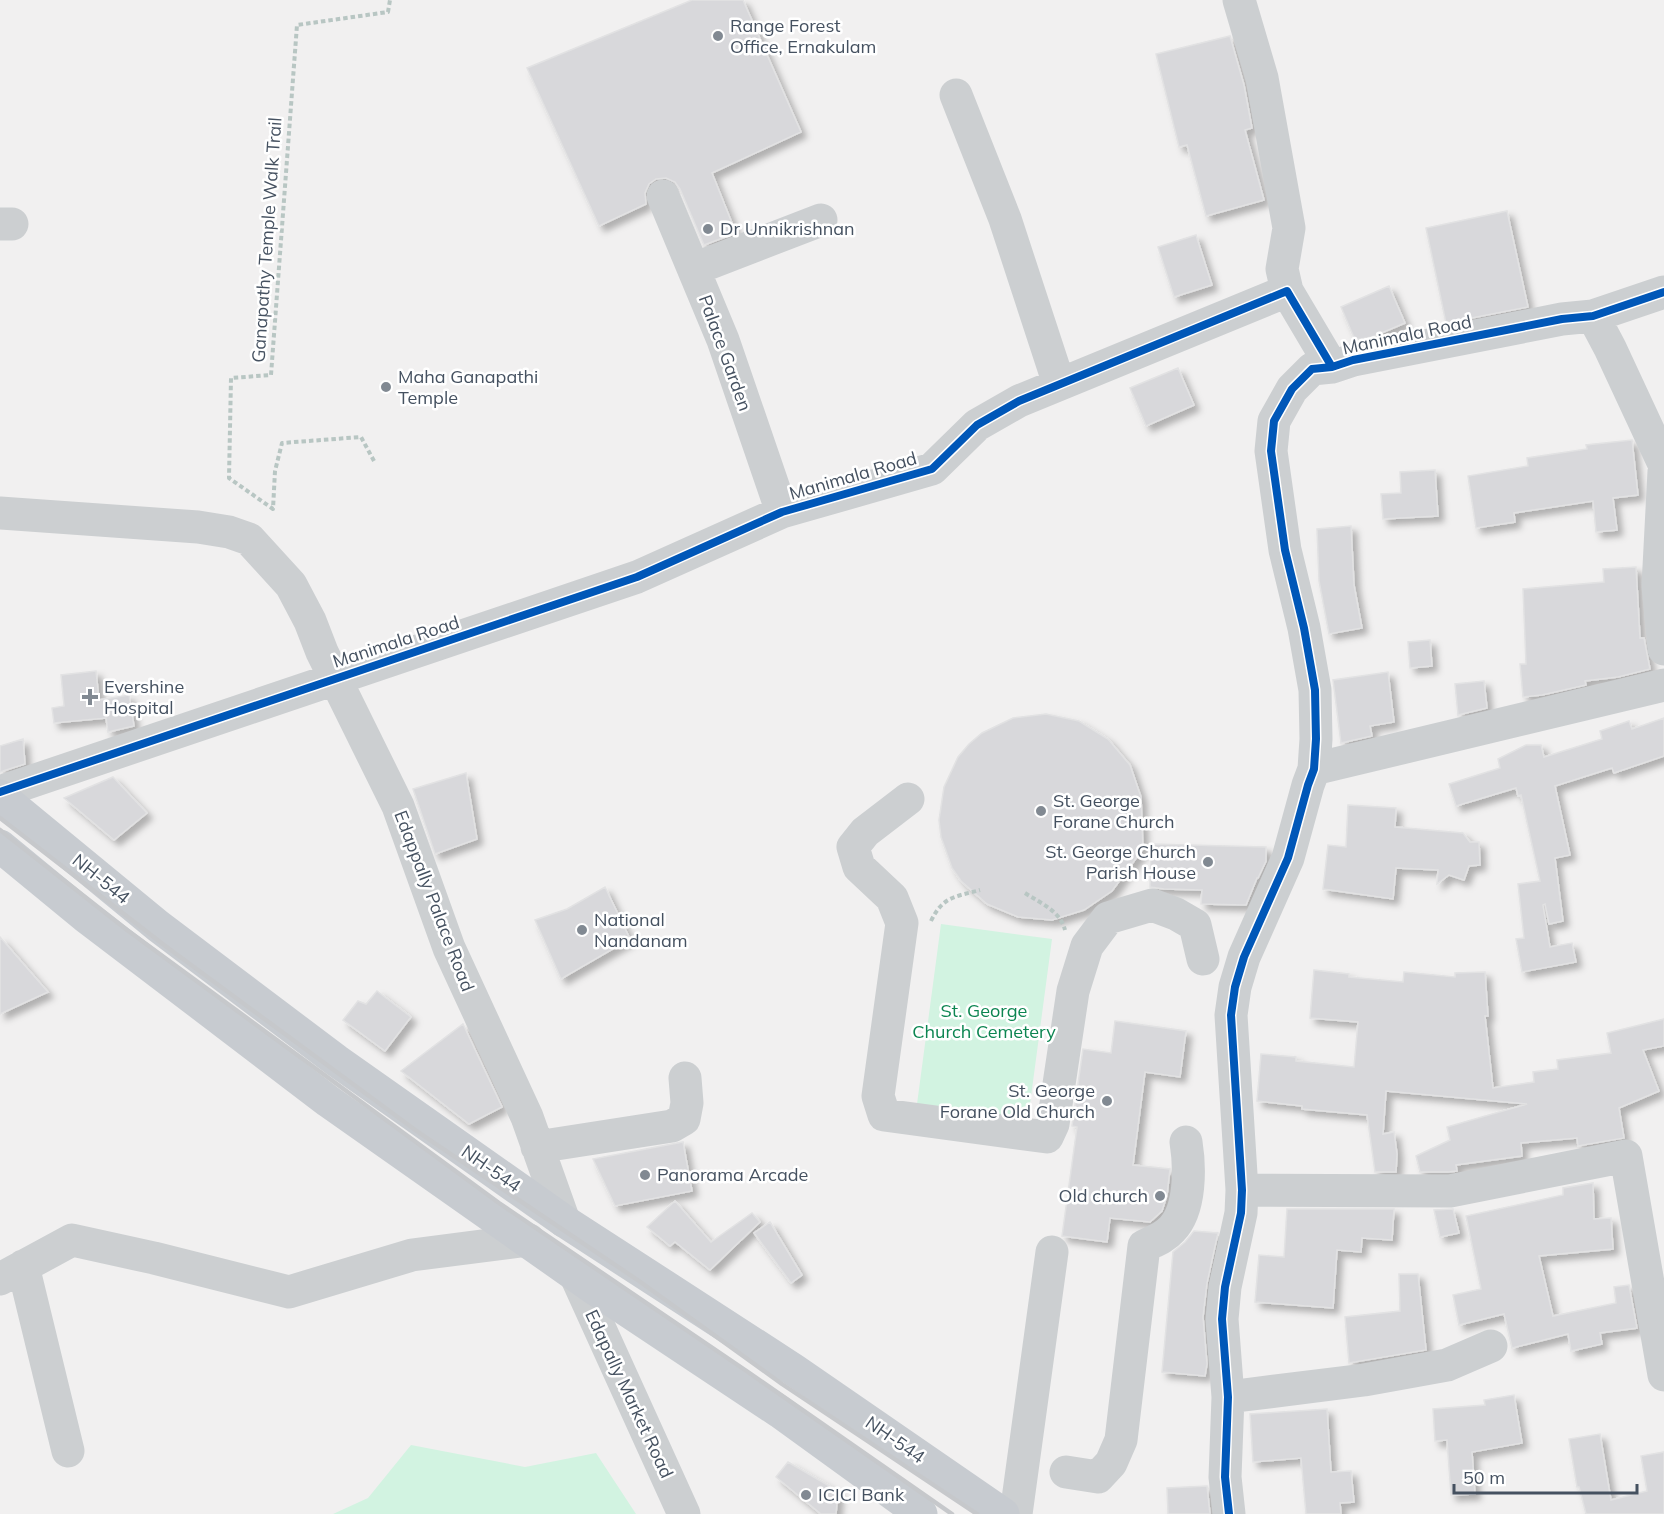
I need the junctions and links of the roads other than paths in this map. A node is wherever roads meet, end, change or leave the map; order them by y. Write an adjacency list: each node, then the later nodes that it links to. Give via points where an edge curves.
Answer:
1 (1239, 0): 6 (street, via 1262,78 1289,228 1282,269)
2 (956, 95): 10 (street, via 1005,219)
3 (663, 196): 5 (street, Palace Garden)
4 (821, 220): 5 (street)
5 (694, 269): 13 (street, Palace Garden, via 723,340)
6 (1287, 291): 9 (street, Manimala Road); 10 (street, Manimala Road)
7 (1664, 292): 8 (street, Manimala Road)
8 (1593, 316): 9 (street, Manimala Road, via 1562,319); 11 (street)
9 (1332, 367): 18 (street, via 1312,369 1292,389 1274,422 1271,451 1285,550 1315,690)
10 (1059, 384): 13 (street, Manimala Road, via 976,425 932,469)
11 (1664, 464)
12 (1664, 471): 15 (street, via 1658,586)
13 (782, 512): 16 (street, Manimala Road, via 637,577)
14 (0, 513): 16 (street, Edappally Palace Road, via 198,527 249,539 291,585)
15 (1664, 650)
16 (328, 665): 19 (street, Manimala Road); 25 (street, Edappally Palace Road, via 398,806 449,948)
17 (1664, 686): 18 (street)
18 (1314, 769): 26 (street, via 1288,858 1244,957 1235,987 1231,1015)
19 (0, 794): 27 (main road, NH-544, via 158,926 328,1054)
20 (908, 799): 22 (street, via 865,832 853,848 859,867 892,898 902,923 878,1096 884,1115 1047,1137 1053,1124 1072,991 1087,946 1108,918 1152,905 1176,914 1195,924)
21 (4, 856): 28 (main road, NH-544, via 328,1101)
22 (1203, 959)
23 (685, 1078): 25 (street, via 684,1119 672,1126)
24 (1186, 1142): 37 (street, via 1186,1199 1174,1227 1163,1238 1144,1246 1121,1440 1111,1462 1098,1477)
25 (537, 1147): 27 (street, Edappally Palace Road)
26 (1242, 1190): 34 (street, via 1450,1191 1626,1155); 35 (street, via 1222,1319)
27 (564, 1221): 29 (main road, NH-544)
28 (529, 1240): 31 (street, via 412,1255 290,1292 72,1240); 32 (main road, NH-544)
29 (612, 1252): 32 (main road); 38 (main road, NH-544, via 794,1370)
30 (1052, 1252): 42 (street)
31 (12, 1273): 36 (street)
32 (585, 1282): 39 (street, Edapally Market Road); 40 (main road, NH-544, via 780,1412)
33 (1491, 1346): 35 (street, via 1447,1365)
34 (1664, 1375)
35 (1228, 1397): 43 (street, via 1225,1477)
36 (68, 1451)
37 (1066, 1472)
38 (947, 1476): 40 (main road); 41 (main road, NH-544)
39 (684, 1514)
40 (922, 1514)
41 (1003, 1514)
42 (1016, 1514)
43 (1229, 1514)

